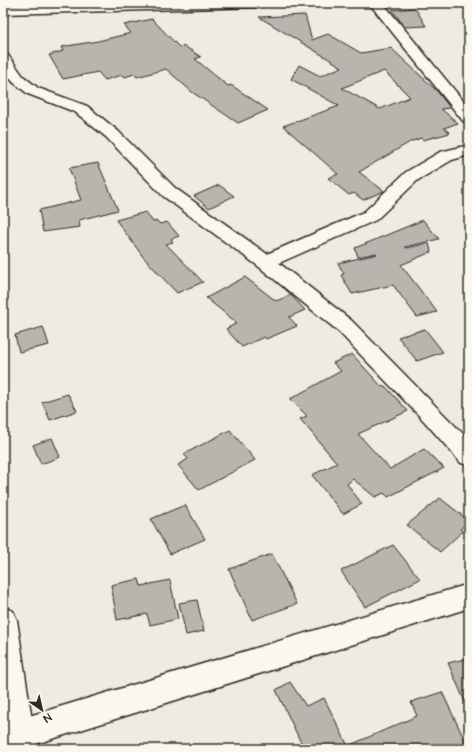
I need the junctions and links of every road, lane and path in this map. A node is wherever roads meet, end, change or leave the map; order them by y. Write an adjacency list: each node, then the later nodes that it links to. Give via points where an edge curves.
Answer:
1 (258, 3): 3 (street)
2 (376, 3): 5 (street)
3 (3, 10)
4 (3, 58): 7 (street, via 18,79 33,91 81,109 112,134 169,192)
5 (469, 118)
6 (469, 150): 7 (street, via 446,156 412,176 370,216)
7 (266, 262): 8 (street, via 346,326 434,416)
8 (469, 456)
9 (469, 596): 11 (street)
10 (3, 620): 11 (street)
11 (20, 742)

